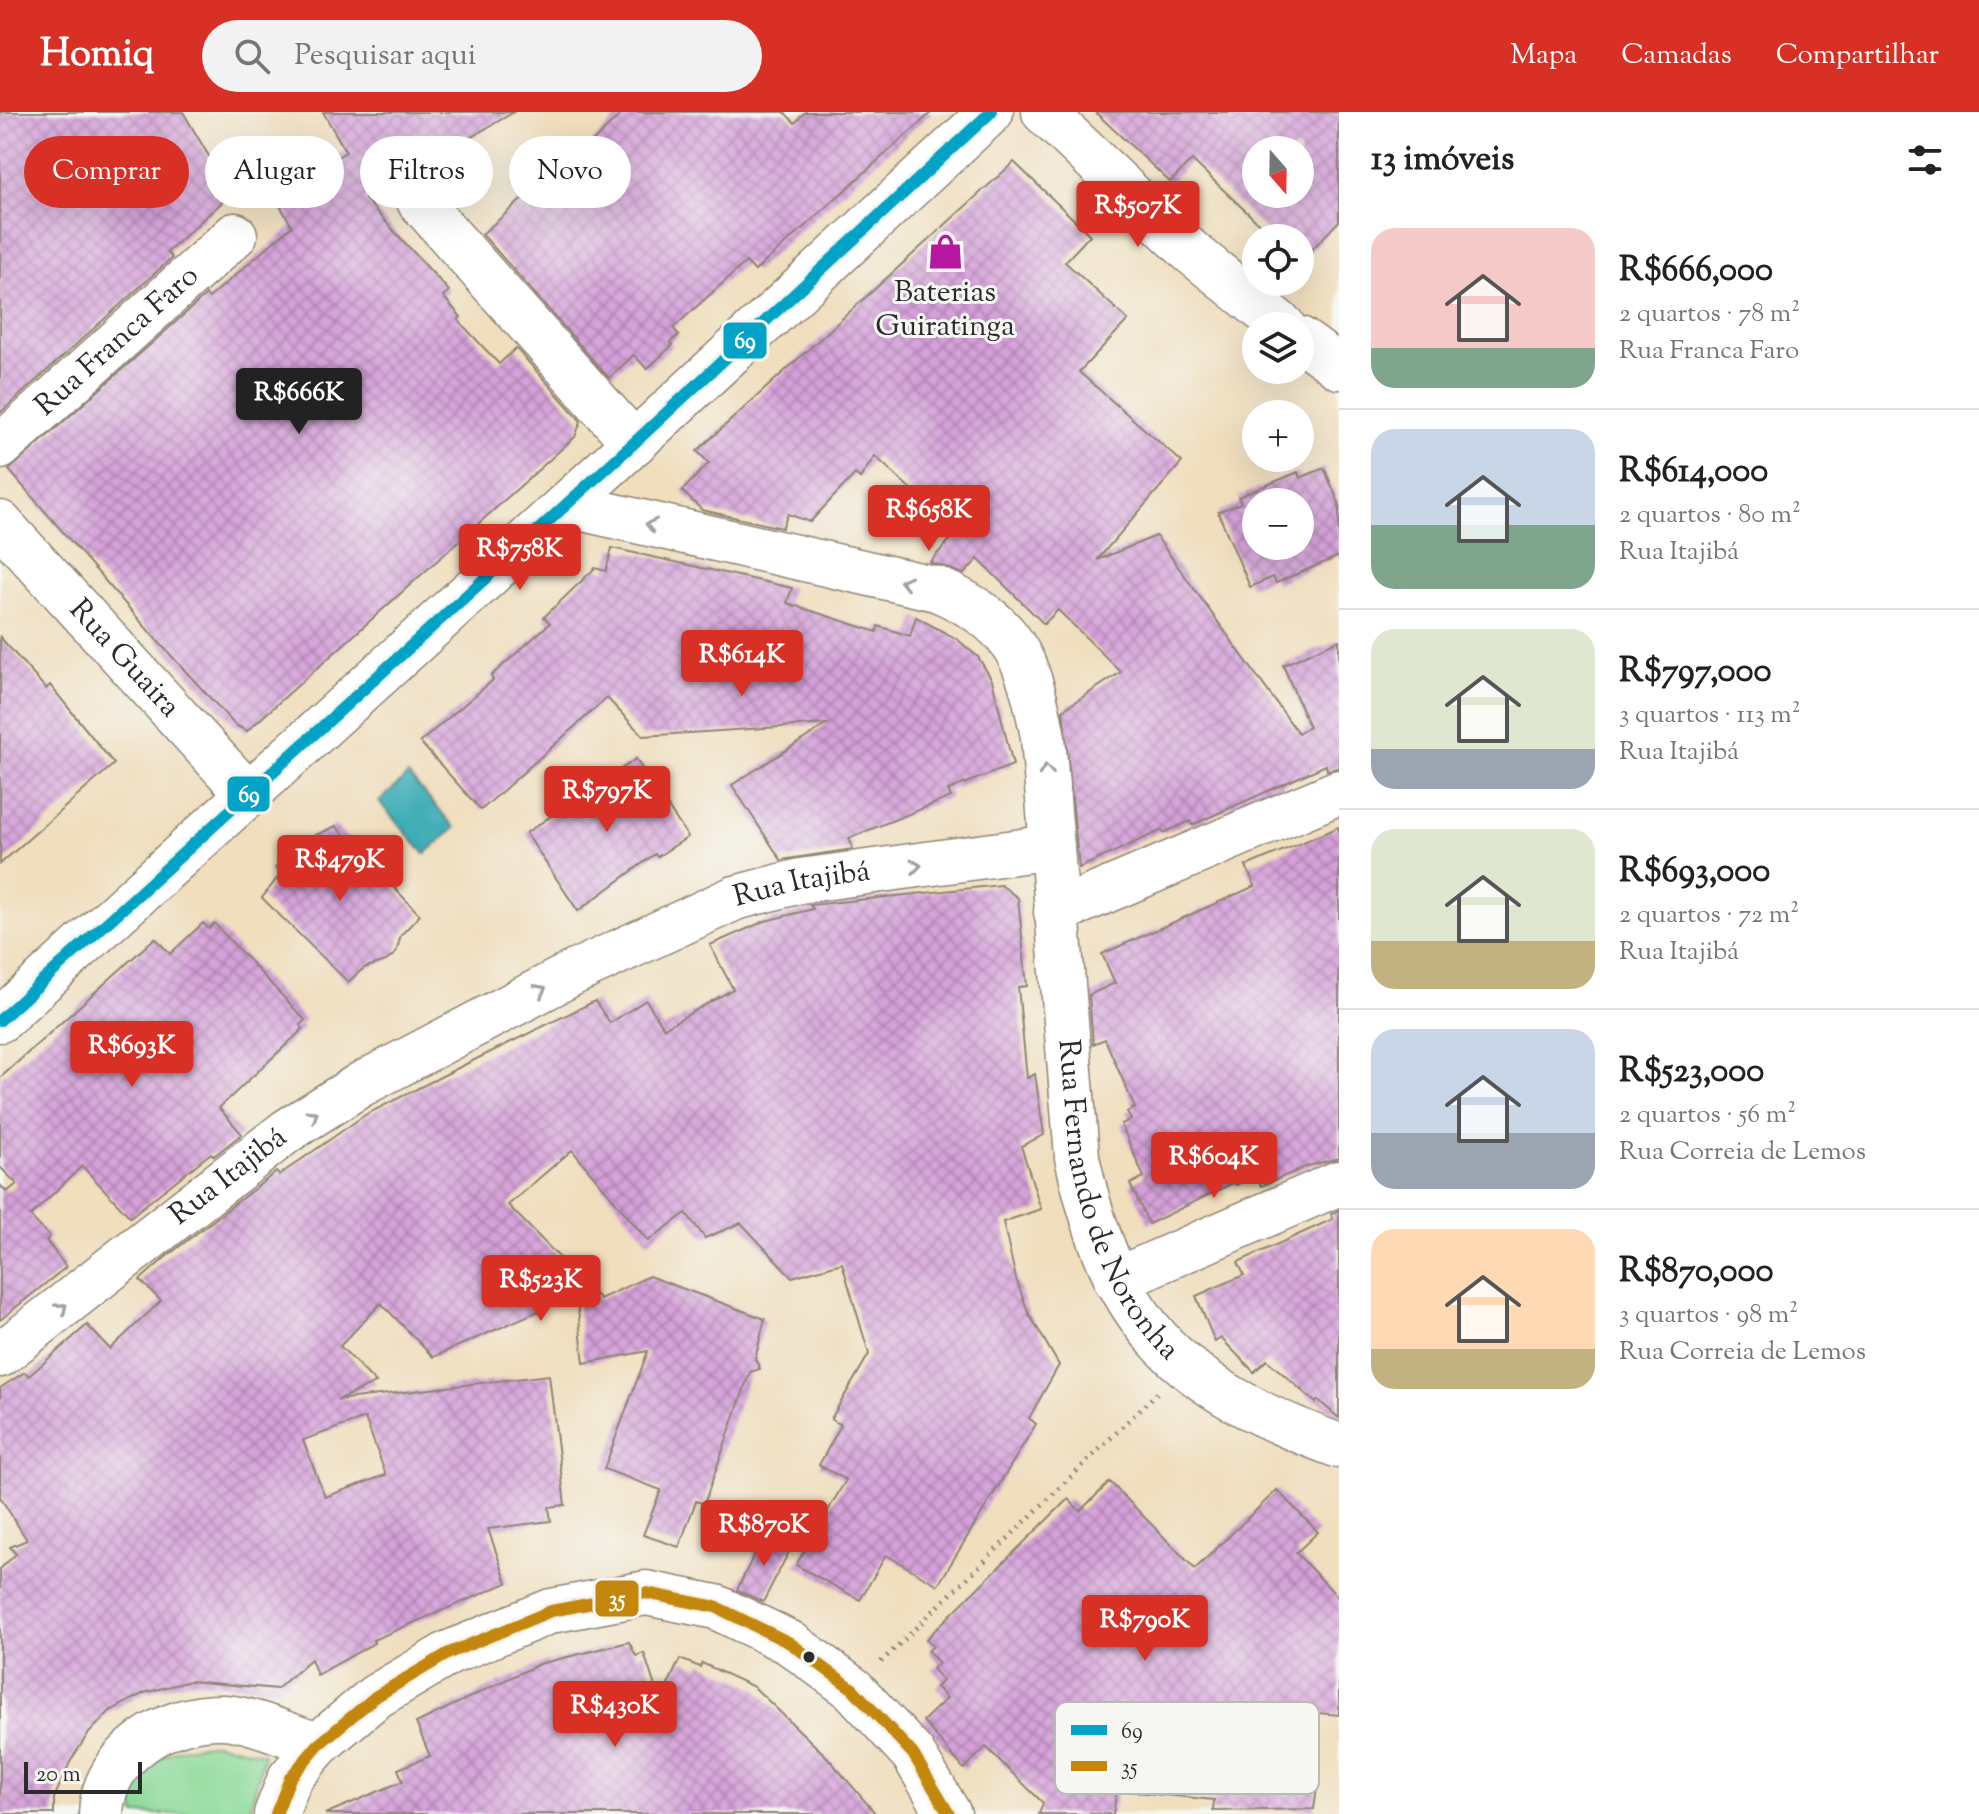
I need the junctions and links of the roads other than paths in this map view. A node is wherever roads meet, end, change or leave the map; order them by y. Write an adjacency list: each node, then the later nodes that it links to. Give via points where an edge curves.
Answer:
1 (991, 112): 8 (street)
2 (1052, 115): 5 (street, via 1190,251)
3 (425, 208): 8 (street)
4 (235, 235): 9 (street, Rua Franca Faro)
5 (1266, 312)
6 (1314, 349): 7 (street)
7 (1339, 367)
8 (634, 443): 10 (street)
9 (0, 447)
10 (566, 505): 13 (street); 14 (street, one-way to 10, via 1034,691 1018,650 996,622 937,589)
11 (0, 523): 13 (street, Rua Guaira)
12 (1339, 792): 15 (street)
13 (247, 793): 16 (street)
14 (1052, 847): 15 (street, Rua Fernando de Noronha); 19 (street, Rua Itajibá, one-way to 14, via 287,1131 360,1085 573,973 735,898 800,881)
15 (1056, 912): 18 (street, Rua Fernando de Noronha, via 1077,1157 1089,1215)
16 (0, 1020)
17 (1339, 1183): 18 (street)
18 (1116, 1280): 20 (street, Rua Fernando de Noronha, via 1184,1367 1262,1415)
19 (0, 1355)
20 (1339, 1446)
21 (318, 1745): 22 (street, via 224,1717 186,1721 153,1735 119,1760 102,1793); 23 (street, via 290,1778); 24 (street, via 375,1697 449,1653 551,1611 646,1593 716,1607 790,1643 853,1689 913,1754)
22 (101, 1814)
23 (276, 1814)
24 (949, 1814)

